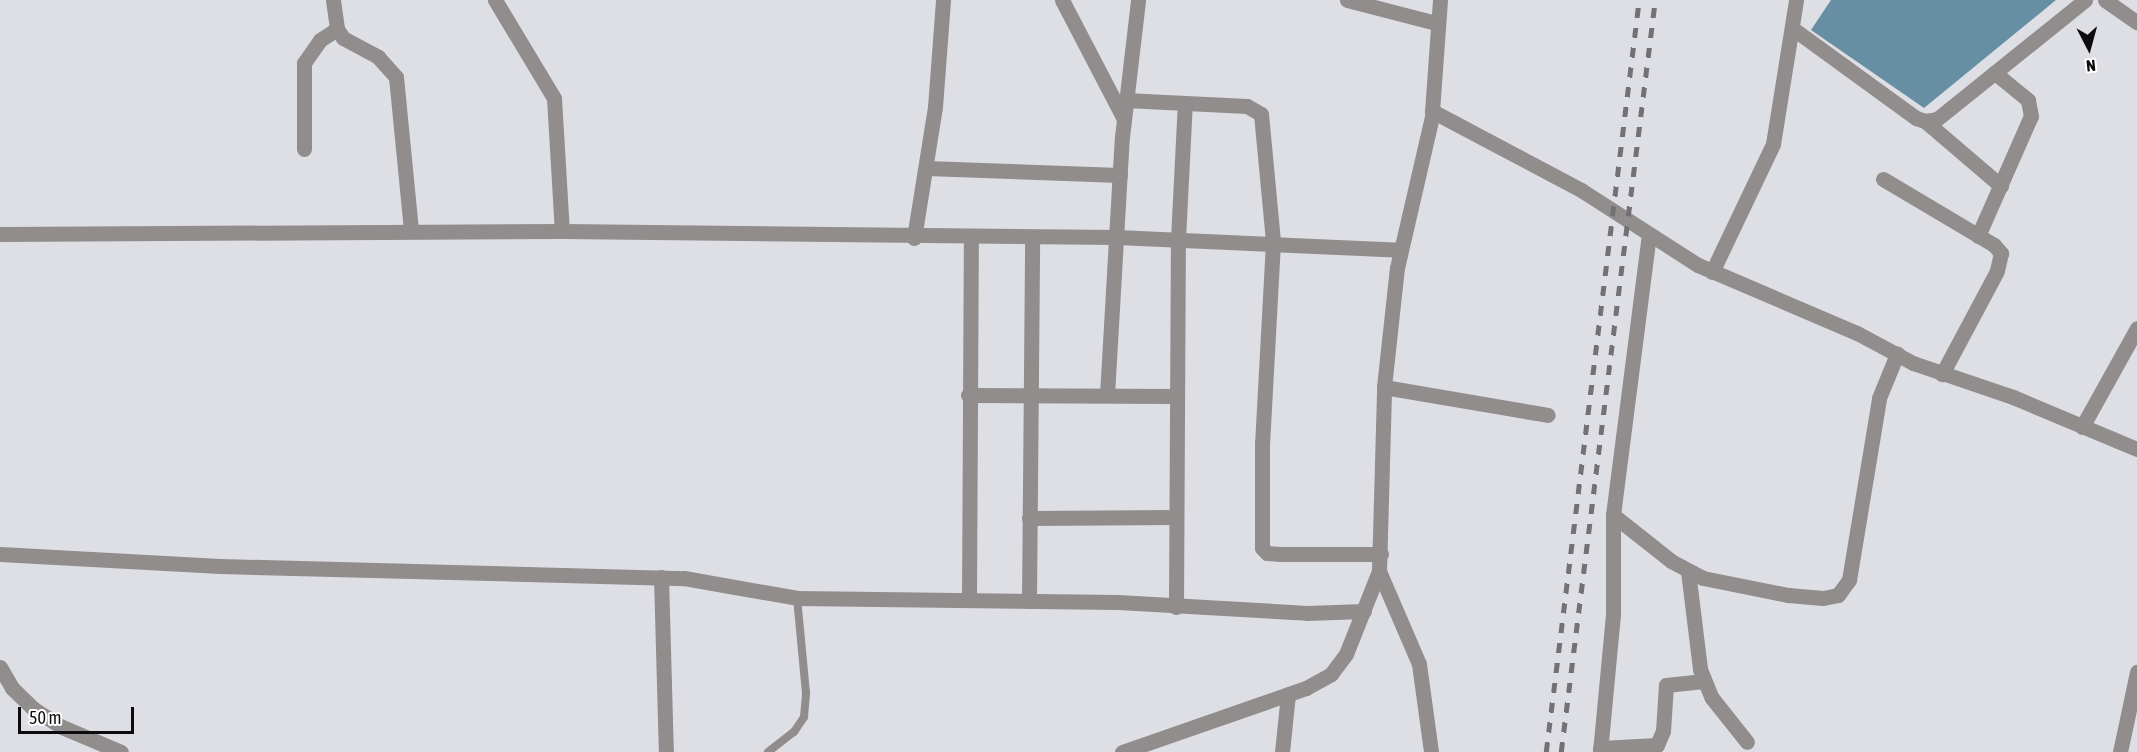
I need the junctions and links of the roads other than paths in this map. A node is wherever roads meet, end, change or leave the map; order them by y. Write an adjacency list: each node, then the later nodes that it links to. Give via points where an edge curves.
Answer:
1 (333, 0): 14 (street)
2 (495, 0): 27 (street, via 554,98)
3 (943, 0): 22 (street)
4 (1062, 0): 19 (street)
5 (1138, 0): 16 (street)
6 (1351, 0): 12 (street)
7 (1440, 0): 12 (street)
8 (1797, 0): 13 (street)
9 (2085, 0): 15 (street)
10 (2105, 0): 11 (street)
11 (2137, 22)
12 (1436, 23): 18 (street, via 1430,106)
13 (1792, 28): 20 (street); 38 (street, via 1773,144)
14 (336, 29): 21 (street, via 314,46 304,63); 26 (street, via 342,38 390,66 396,77)
15 (1995, 73): 20 (street, via 1937,119); 25 (street, via 2028,100 2031,108 2029,125)
16 (1125, 100): 17 (street); 19 (street)
17 (1185, 103): 35 (street); 36 (street, via 1247,106 1261,114)
18 (1433, 112): 29 (street, via 1581,190); 37 (street)
19 (1123, 117): 23 (street)
20 (1925, 121): 25 (street)
21 (304, 149)
22 (926, 168): 23 (street); 31 (street)
23 (1120, 176): 33 (street)
24 (1883, 179): 30 (street)
25 (2001, 186): 30 (street)
26 (411, 229): 27 (street); 28 (street)
27 (562, 231): 31 (street)
28 (0, 234)
29 (1649, 235): 38 (street); 50 (street)
30 (1978, 236): 41 (street, via 1994,245 2001,253 2001,262)
31 (914, 237): 32 (street)
32 (971, 237): 34 (street); 44 (street)
33 (1117, 237): 34 (street); 35 (street); 45 (street)
34 (1032, 238): 43 (street)
35 (1178, 239): 36 (street); 46 (street)
36 (1273, 242): 37 (street); 54 (street, via 1262,443 1262,548 1267,553 1281,554)
37 (1401, 250): 42 (street)
38 (1712, 272): 40 (street)
39 (2137, 328): 48 (street)
40 (1896, 354): 41 (street); 56 (street, via 1879,398 1844,591 1823,598 1788,595 1728,584)
41 (1942, 375): 48 (street, via 2013,397)
42 (1384, 387): 47 (street); 54 (street)
43 (1030, 394): 44 (street); 45 (street); 52 (street)
44 (968, 395): 59 (street)
45 (1107, 395): 46 (street)
46 (1176, 396): 51 (street)
47 (1548, 415)
48 (2082, 427): 49 (street)
49 (2137, 449)
50 (1613, 515): 56 (street); 68 (street, via 1613,614)
51 (1175, 517): 52 (street); 61 (street)
52 (1029, 518): 60 (street)
53 (0, 554): 57 (street, via 220,566)
54 (1381, 554): 55 (street)
55 (1379, 571): 62 (street); 74 (street, via 1419,664)
56 (1688, 571): 65 (street, via 1693,635)
57 (661, 577): 58 (street, via 705,580); 70 (street)
58 (797, 598): 59 (street); 71 (lane, via 806,693 804,717 794,732)
59 (969, 599): 60 (street)
60 (1029, 601): 61 (street)
61 (1176, 607): 62 (street, via 1307,613)
62 (1364, 611): 66 (street, via 1346,654 1331,674)
63 (2137, 672): 75 (street)
64 (1, 676): 69 (street, via 44,715)
65 (1704, 681): 67 (street, via 1719,710); 68 (street, via 1666,686 1663,731 1657,745)
66 (1288, 694): 72 (street); 73 (street)
67 (1747, 742)
68 (1600, 750)
69 (121, 752)
70 (666, 752)
71 (768, 752)
72 (1122, 752)
73 (1282, 752)
74 (1431, 752)
75 (2120, 752)

